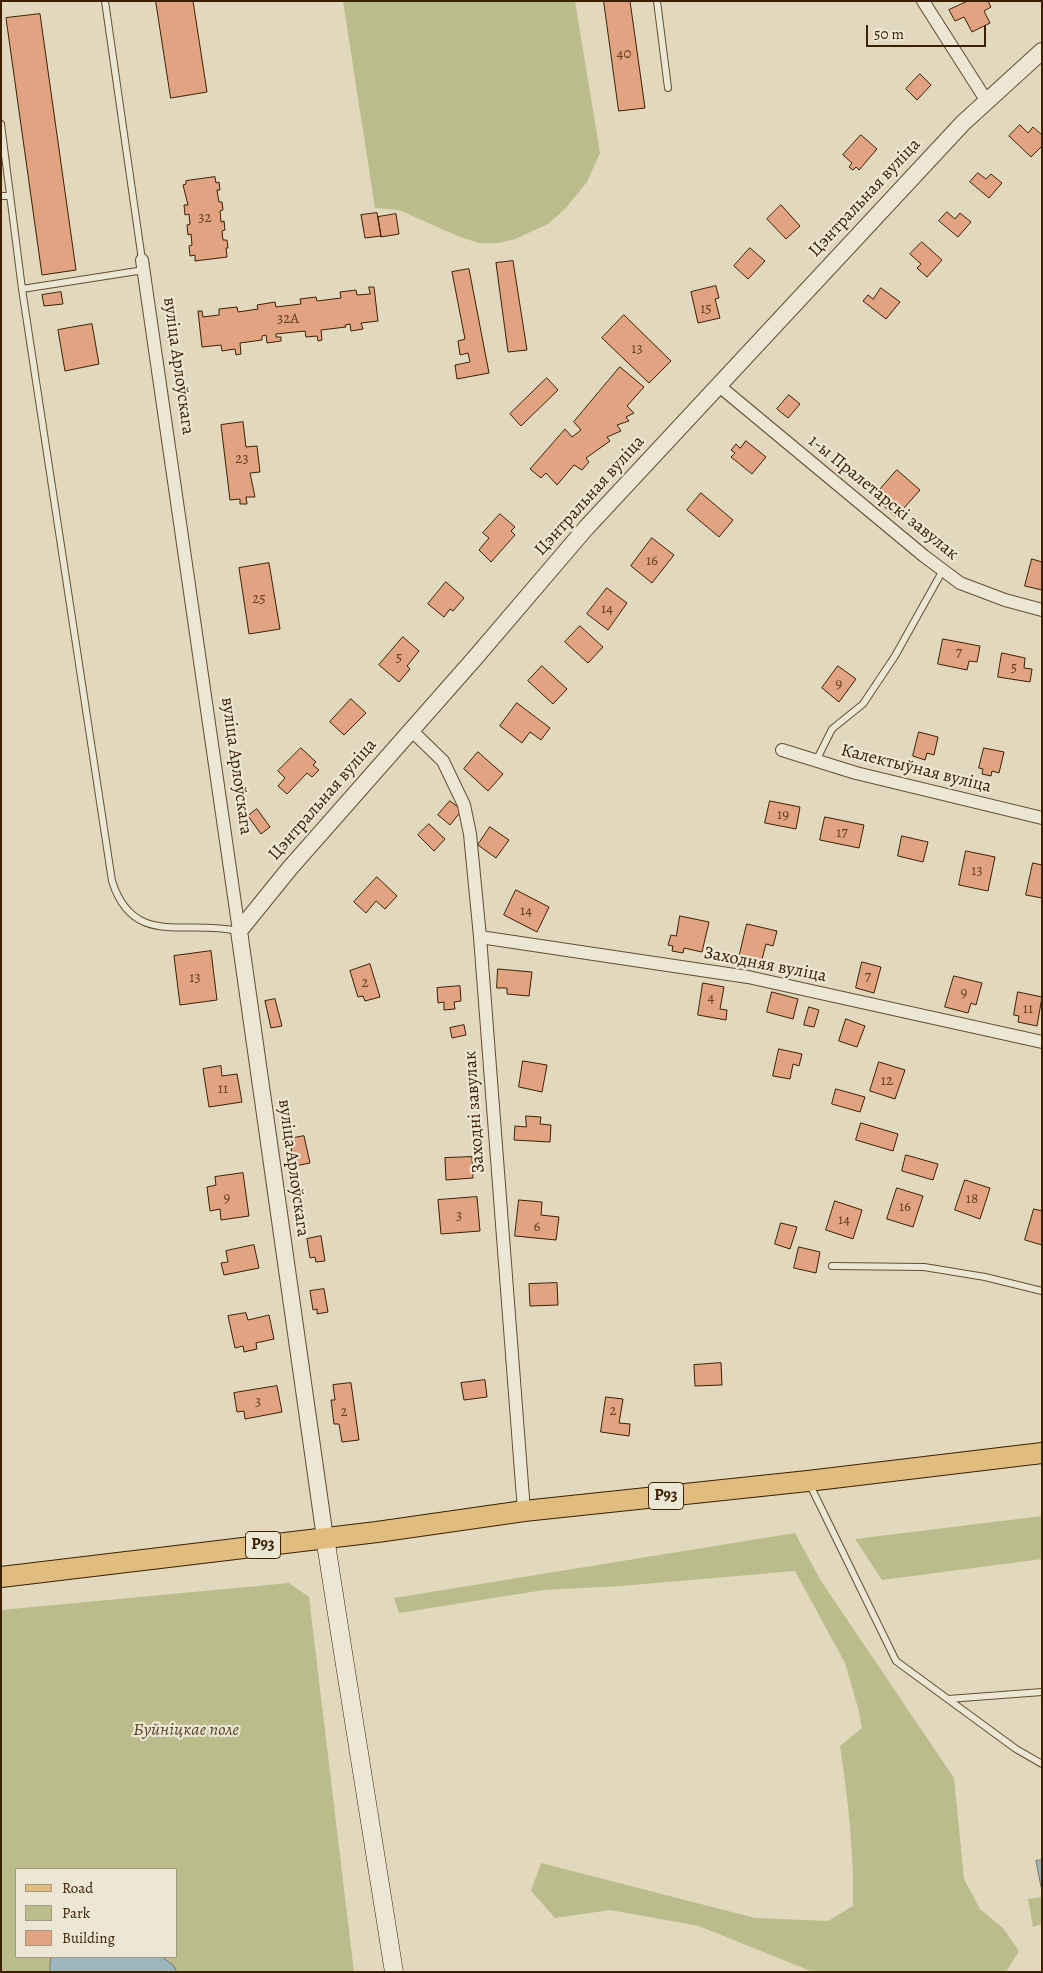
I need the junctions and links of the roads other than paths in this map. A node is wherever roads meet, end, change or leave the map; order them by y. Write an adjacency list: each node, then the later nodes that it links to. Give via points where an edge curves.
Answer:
1 (106, 1): 10 (lane, вуліца Арлоўскага)
2 (657, 1): 5 (lane)
3 (923, 1): 6 (street)
4 (1042, 50): 6 (street, Цэнтральная вуліца)
5 (668, 88)
6 (986, 100): 12 (street, Цэнтральная вуліца)
7 (1, 124): 9 (lane)
8 (1, 196): 9 (lane)
9 (10, 196): 11 (lane)
10 (143, 265): 11 (lane); 19 (street, вуліца Арлоўскага)
11 (22, 289): 19 (lane, via 116,894 130,914 150,926 222,928)
12 (718, 385): 13 (street, 1-ы Пралетарскі завулак); 15 (street, Цэнтральная вуліца, via 586,528)
13 (943, 570): 14 (street, 1-ы Пралетарскі завулак, via 960,583); 17 (lane, via 895,656 863,704 832,730)
14 (1042, 610)
15 (411, 730): 19 (street, Цэнтральная вуліца, via 290,868); 20 (street, Заходні завулак, via 443,761 464,806 470,834)
16 (782, 750): 17 (street, Калектыўная вуліца)
17 (816, 761): 18 (street, Калектыўная вуліца)
18 (1042, 818)
19 (239, 932): 27 (street, вуліца Арлоўскага)
20 (480, 937): 21 (street, Заходняя вуліца, via 748,977); 26 (street, Заходні завулак)
21 (1042, 1042)
22 (832, 1266): 23 (lane, via 924,1267 985,1277)
23 (1042, 1292)
24 (1042, 1453): 25 (main road, Р93)
25 (808, 1481): 26 (main road, Р93); 30 (lane, via 896,1661)
26 (524, 1511): 27 (main road, Р93)
27 (325, 1538): 28 (main road, Р93); 32 (main road)
28 (1, 1577)
29 (1042, 1692): 30 (lane)
30 (948, 1699): 31 (lane, via 1016,1750)
31 (1042, 1764)
32 (394, 1972)

